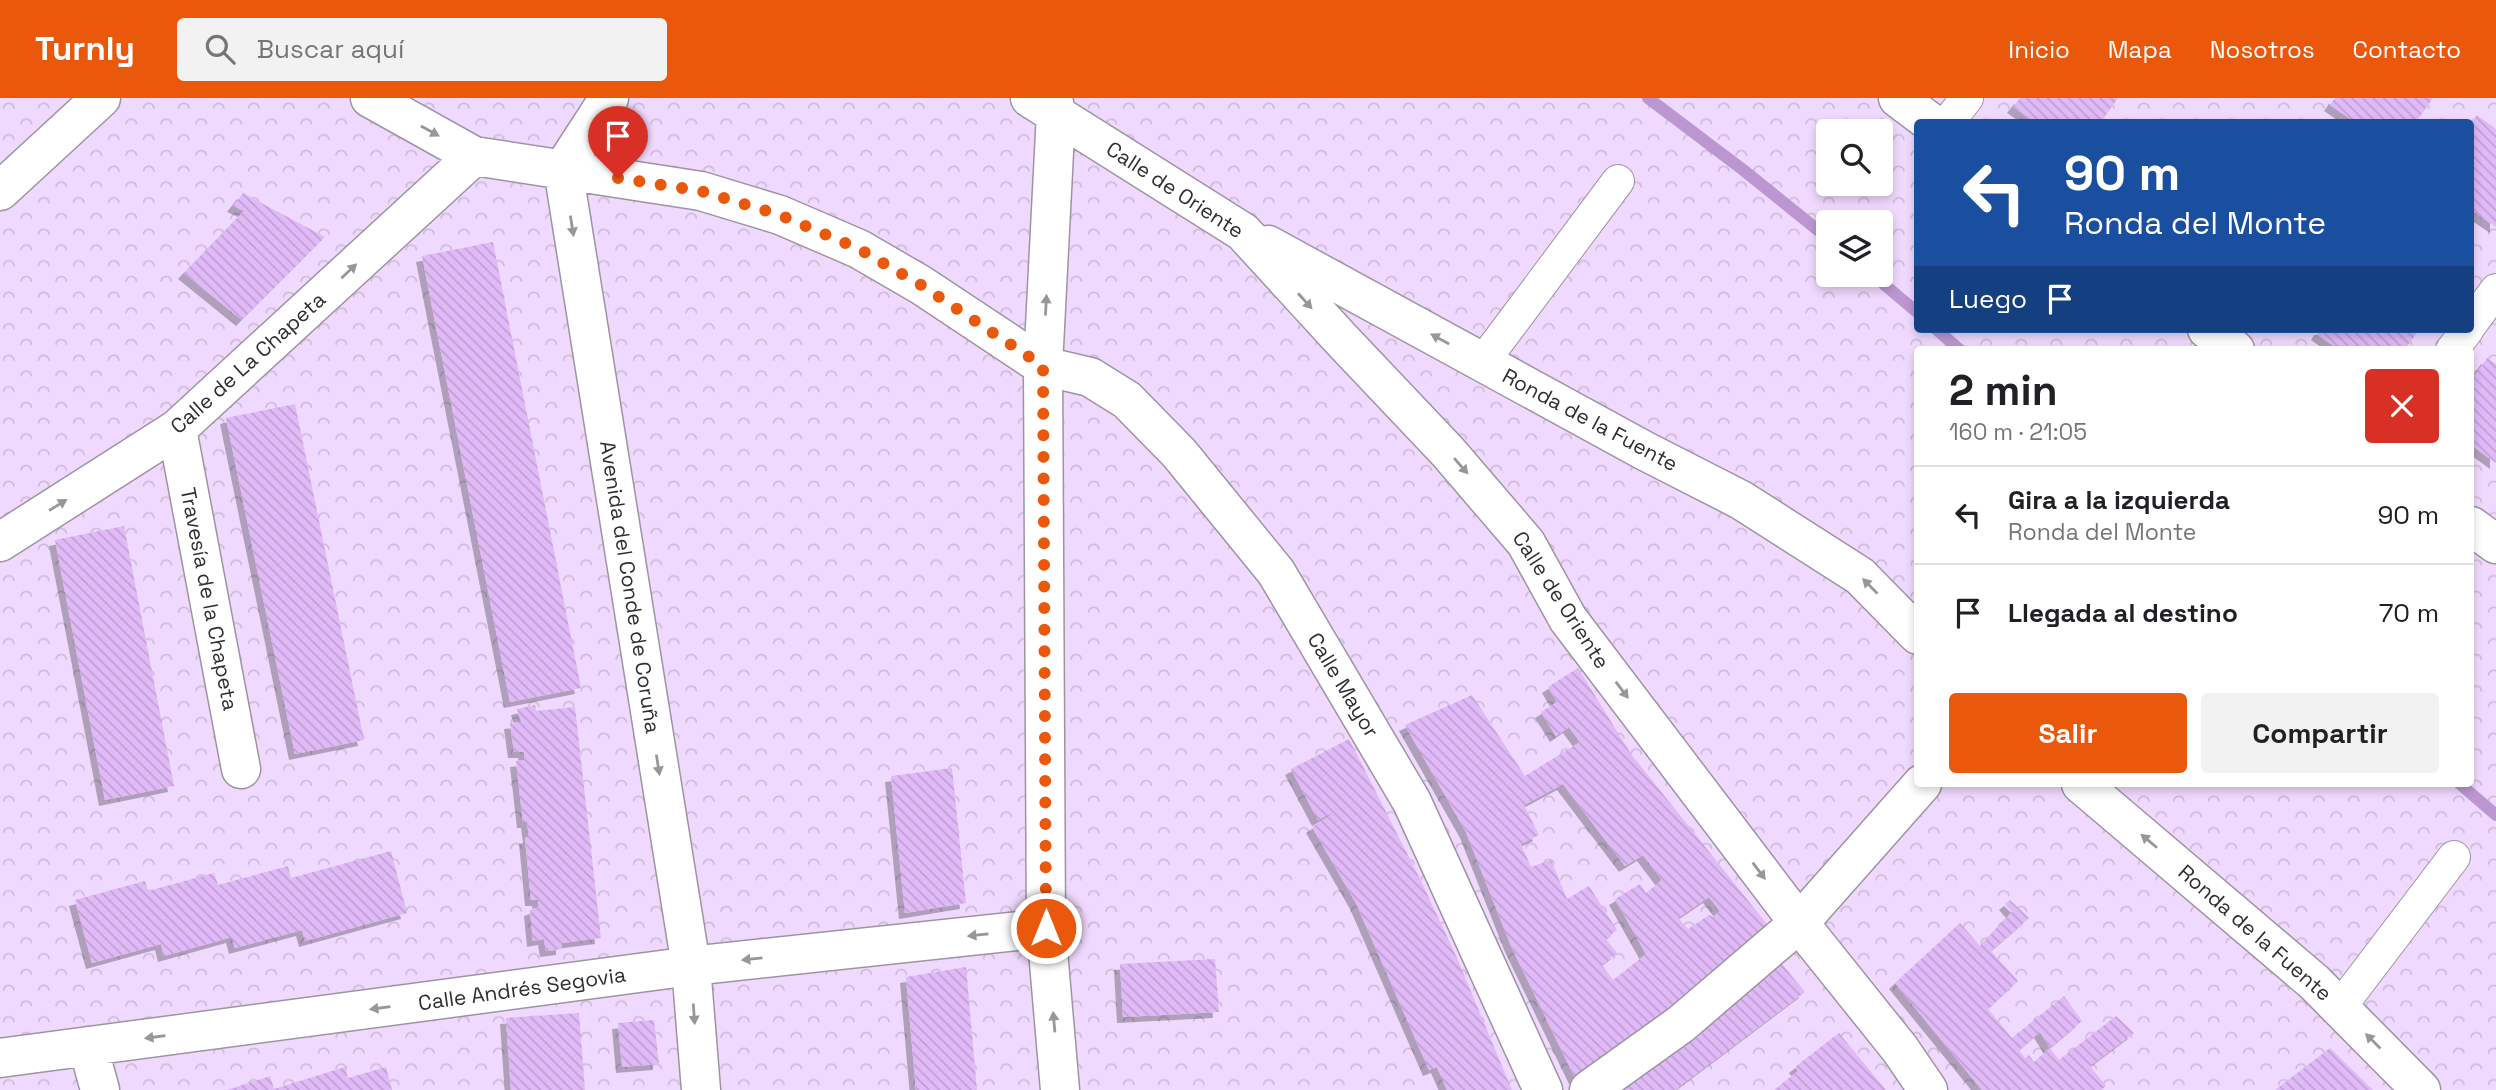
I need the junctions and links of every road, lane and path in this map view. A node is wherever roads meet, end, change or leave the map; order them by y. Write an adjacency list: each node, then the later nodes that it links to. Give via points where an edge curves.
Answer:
1 (101, 98): 12 (street)
2 (370, 98): 9 (street, one-way to 9)
3 (609, 98): 10 (street)
4 (1898, 98): 7 (street)
5 (1967, 98): 8 (street)
6 (1046, 103): 13 (street, Calle de Oriente); 21 (street, one-way to 6)
7 (1926, 119)
8 (1950, 119)
9 (474, 156): 10 (street); 22 (street, Calle de La Chapeta, one-way to 9)
10 (564, 169): 21 (street, via 701,191 780,215 859,249); 33 (street, Avenida del Conde de Coruña, one-way to 33)
11 (1618, 181): 20 (street)
12 (0, 191)
13 (1243, 232): 15 (street, Ronda de la Fuente); 18 (street, Calle de Oriente, one-way to 18)
14 (2496, 290): 16 (street)
15 (1369, 300): 18 (street); 20 (street, Ronda de la Fuente, one-way to 15)
16 (2474, 320)
17 (2212, 333): 19 (street)
18 (1340, 338): 31 (street, Calle de Oriente, one-way to 31, via 1526,543 1568,619)
19 (2230, 346)
20 (1482, 363): 26 (street, Ronda de la Fuente, one-way to 20, via 1860,576 1741,500)
21 (1043, 366): 32 (street); 40 (street, Calle Mayor, via 1090,377 1127,400 1179,453 1276,572 1412,802)
22 (177, 429): 24 (street, Calle de La Chapeta, one-way to 22); 27 (street, Travesía de la Chapeta)
23 (2474, 528): 25 (street)
24 (0, 542)
25 (2496, 544)
26 (1914, 631)
27 (241, 769)
28 (1919, 787): 31 (street)
29 (2085, 787): 34 (street, Ronda de la Fuente, one-way to 29)
30 (2454, 857): 34 (street)
31 (1799, 923): 41 (street, via 1681,1024); 42 (street, Calle de Oriente)
32 (1046, 928): 33 (street, Calle Andrés Segovia, one-way to 33); 39 (street, one-way to 32)
33 (691, 966): 35 (street, Calle Andrés Segovia, one-way to 35); 38 (street, Avenida del Conde de Coruña, one-way to 38)
34 (2340, 1007): 43 (street, Ronda de la Fuente, one-way to 34)
35 (88, 1046): 36 (street, Calle Andrés Segovia); 37 (street)
36 (0, 1058)
37 (100, 1090)
38 (701, 1090)
39 (1060, 1090)
40 (1543, 1090)
41 (1590, 1090)
42 (1928, 1090)
43 (2421, 1090)

